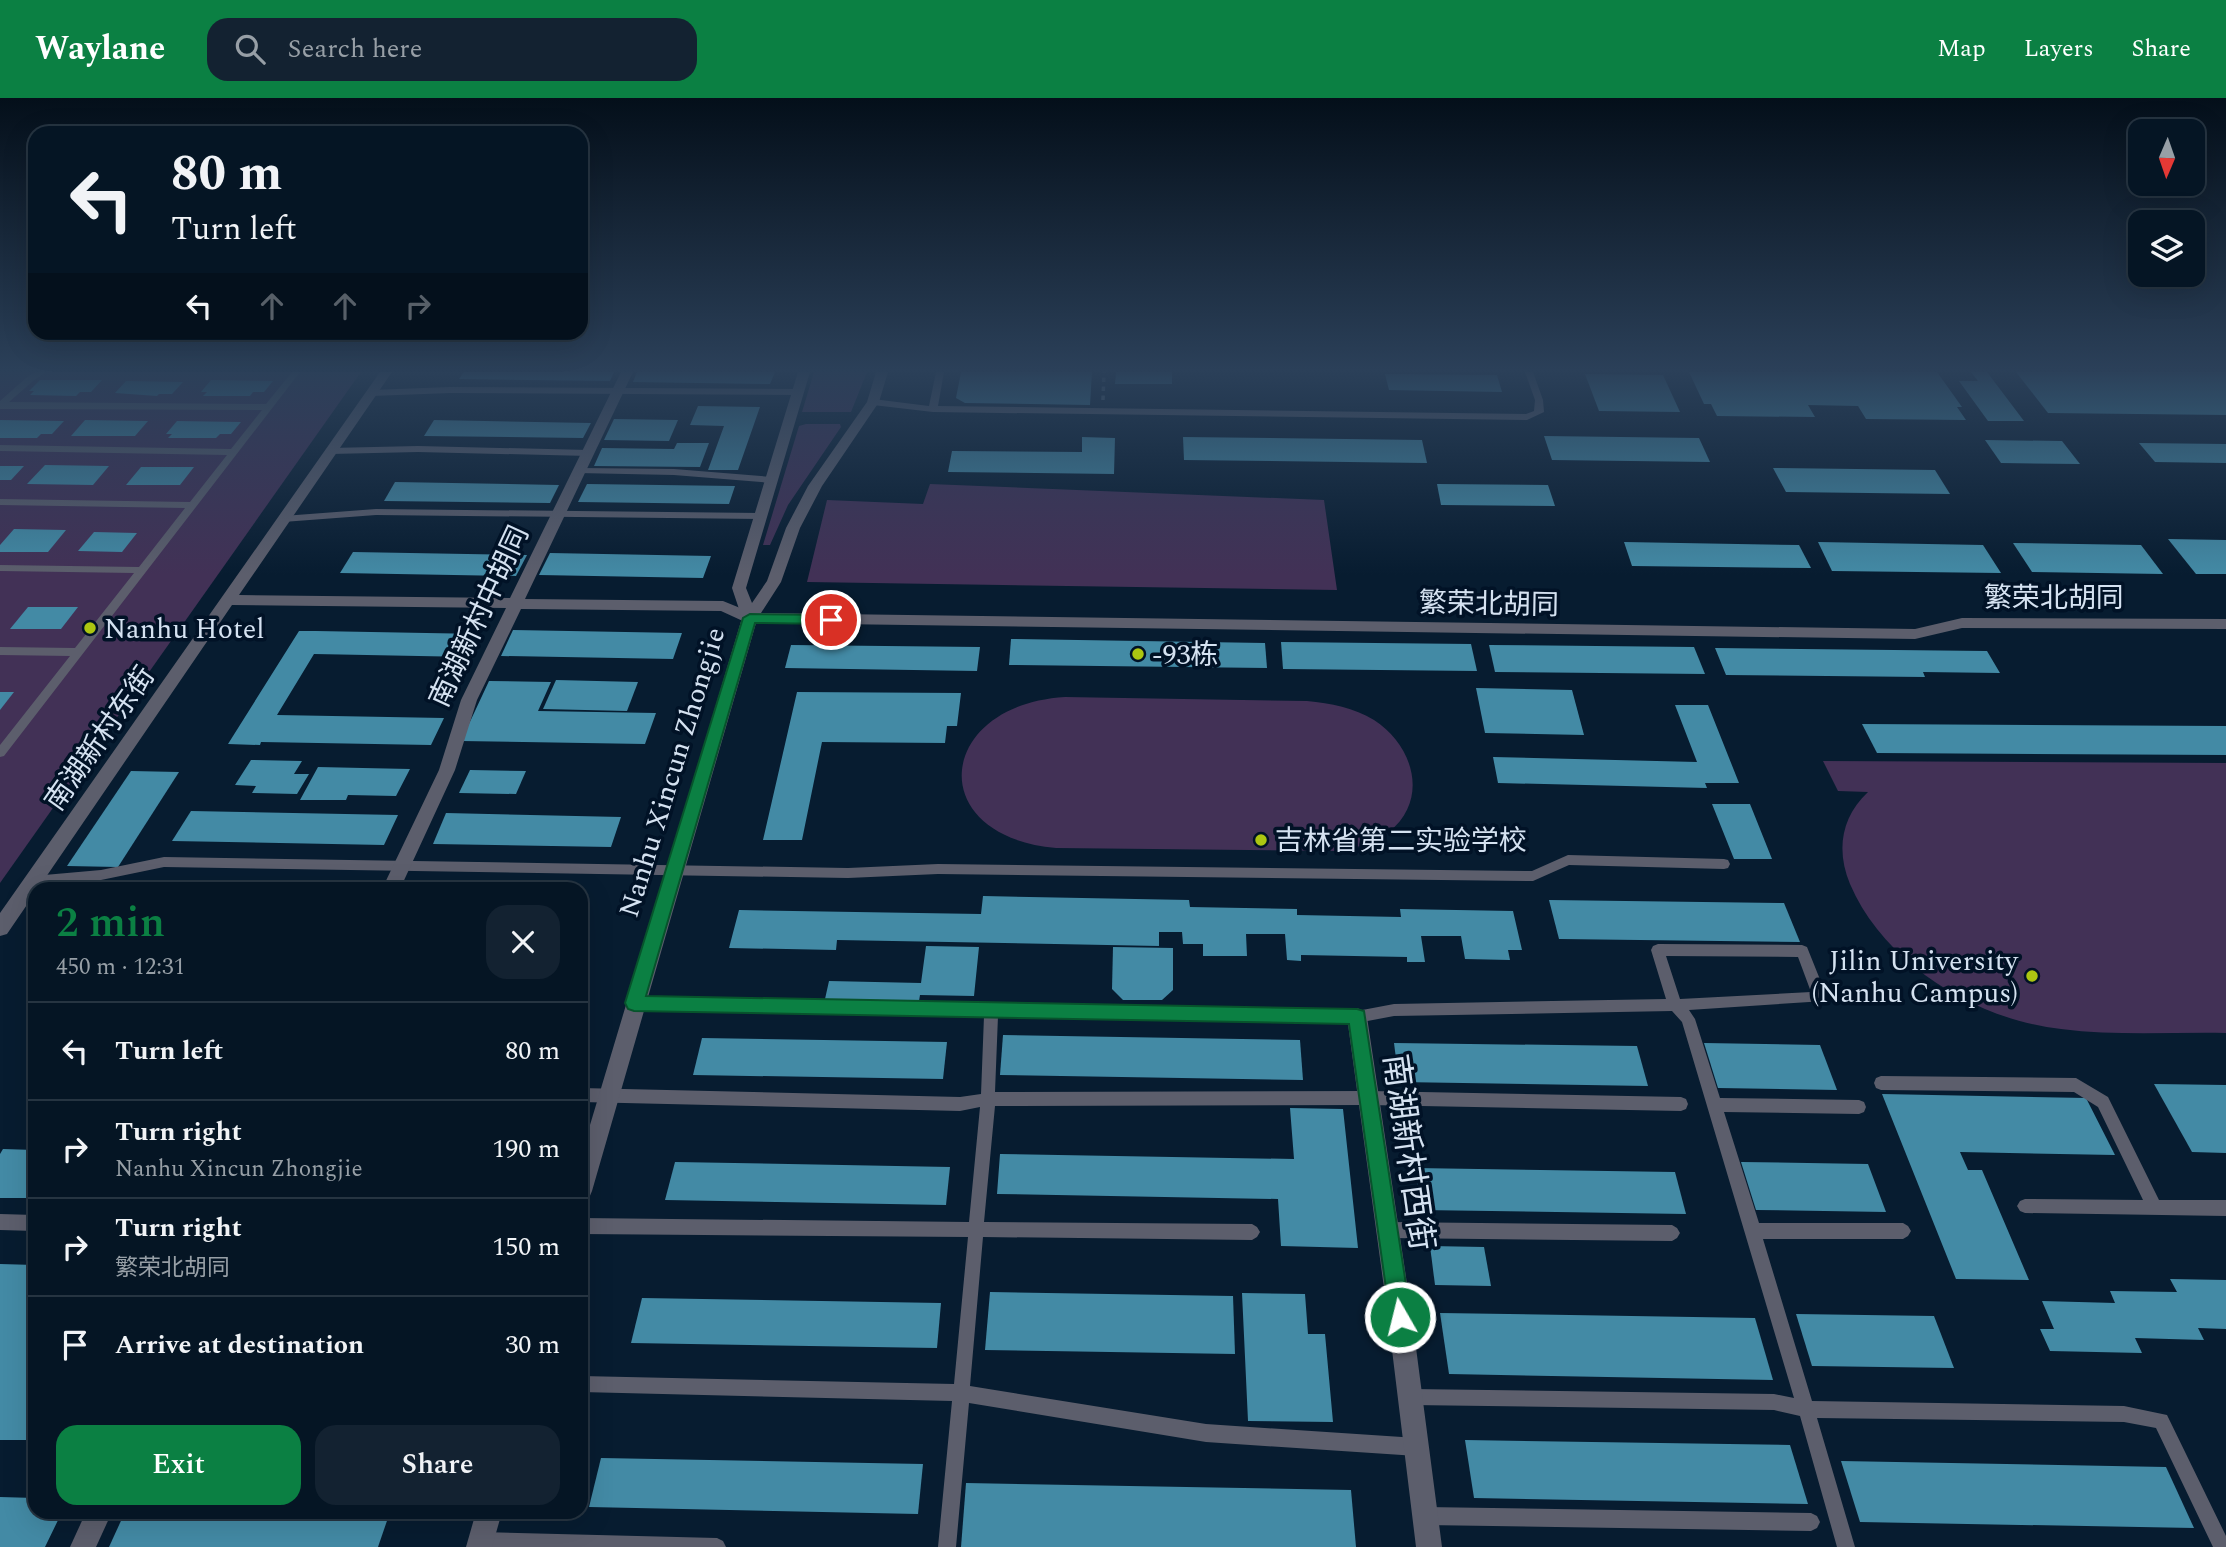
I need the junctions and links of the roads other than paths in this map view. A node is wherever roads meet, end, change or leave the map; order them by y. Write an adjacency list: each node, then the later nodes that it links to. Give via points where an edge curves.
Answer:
1 (244, 440): 8 (lane)
2 (338, 440): 7 (street, 南湖新村东街)
3 (595, 440): 9 (street, 南湖新村中胡同)
4 (784, 440): 11 (street, Nanhu Xincun Zhongjie)
5 (849, 440): 21 (street, via 815,486 793,528 774,582)
6 (0, 449): 8 (lane)
7 (330, 451): 9 (lane); 16 (street, 南湖新村东街)
8 (234, 452): 13 (lane)
9 (589, 453): 10 (street, 南湖新村中胡同)
10 (581, 471): 11 (lane); 14 (street, 南湖新村中胡同)
11 (772, 480): 15 (street, Nanhu Xincun Zhongjie)
12 (0, 502): 13 (lane)
13 (192, 505): 18 (lane)
14 (560, 514): 15 (lane); 16 (lane, via 376,512); 20 (street, 南湖新村中胡同)
15 (761, 516): 21 (street, Nanhu Xincun Zhongjie, via 739,588)
16 (283, 519): 19 (street, 南湖新村东街)
17 (0, 568): 18 (lane)
18 (141, 570): 24 (lane)
19 (226, 600): 20 (street, 繁荣北胡同); 29 (street, 南湖新村东街)
20 (518, 604): 21 (street, 繁荣北胡同, via 723,606); 27 (street, 南湖新村中胡同, via 469,700 447,770)
21 (750, 618): 22 (street, 繁荣北胡同, via 1915,634 1962,623); 28 (street, Nanhu Xincun Zhongjie)
22 (2226, 624)
23 (0, 651): 24 (lane)
24 (78, 652): 25 (lane)
25 (3, 746)
26 (1724, 864): 28 (lane, via 1568,860 1533,876)
27 (402, 866): 28 (lane); 29 (lane, via 164,862 101,875); 30 (street, 南湖新村中胡同)
28 (675, 869): 33 (street, Nanhu Xincun Zhongjie)
29 (33, 881)
30 (394, 882)
31 (28, 888): 32 (street, 南湖新村东街)
32 (0, 928)
33 (634, 1003): 35 (lane); 39 (street, Nanhu Xincun Zhongjie)
34 (1675, 1005): 34 (lane, via 1727,1002 1820,997 1802,951 1658,950); 36 (lane, via 1394,1010); 43 (lane, via 1688,1019)
35 (991, 1010): 36 (lane); 41 (lane)
36 (1357, 1017): 40 (street, 南湖新村西街)
37 (1881, 1083): 47 (lane, via 2076,1085 2103,1102)
38 (588, 1095): 39 (lane)
39 (608, 1096): 41 (lane, via 960,1104); 45 (street, Nanhu Xincun Zhongjie)
40 (1369, 1098): 41 (lane); 42 (lane); 53 (street, 南湖新村西街)
41 (988, 1099): 52 (lane)
42 (1681, 1104)
43 (1714, 1105): 44 (lane); 54 (lane)
44 (1859, 1107)
45 (588, 1166)
46 (2025, 1206): 47 (lane)
47 (2155, 1208): 48 (lane)
48 (2226, 1208)
49 (0, 1222): 50 (lane)
50 (28, 1223)
51 (588, 1226): 52 (lane)
52 (976, 1229): 56 (lane); 59 (lane)
53 (1388, 1230): 57 (lane); 60 (street, 南湖新村西街)
54 (1753, 1231): 55 (lane); 61 (lane)
55 (1903, 1231)
56 (1252, 1232)
57 (1672, 1233)
58 (588, 1384): 59 (lane)
59 (961, 1393): 62 (lane, via 1206,1433); 70 (lane)
60 (1410, 1397): 61 (lane, via 1774,1402); 62 (street, 南湖新村西街)
61 (1806, 1409): 72 (lane); 73 (lane, via 2124,1414 2161,1422)
62 (1417, 1447): 63 (street, 南湖新村西街)
63 (1425, 1516): 66 (lane); 71 (street, 南湖新村西街)
64 (96, 1519): 68 (street)
65 (487, 1519): 67 (street)
66 (1811, 1522)
67 (480, 1544): 69 (lane)
68 (83, 1547)
69 (717, 1547)
70 (947, 1547)
71 (1429, 1547)
72 (1846, 1547)
73 (2222, 1547)

